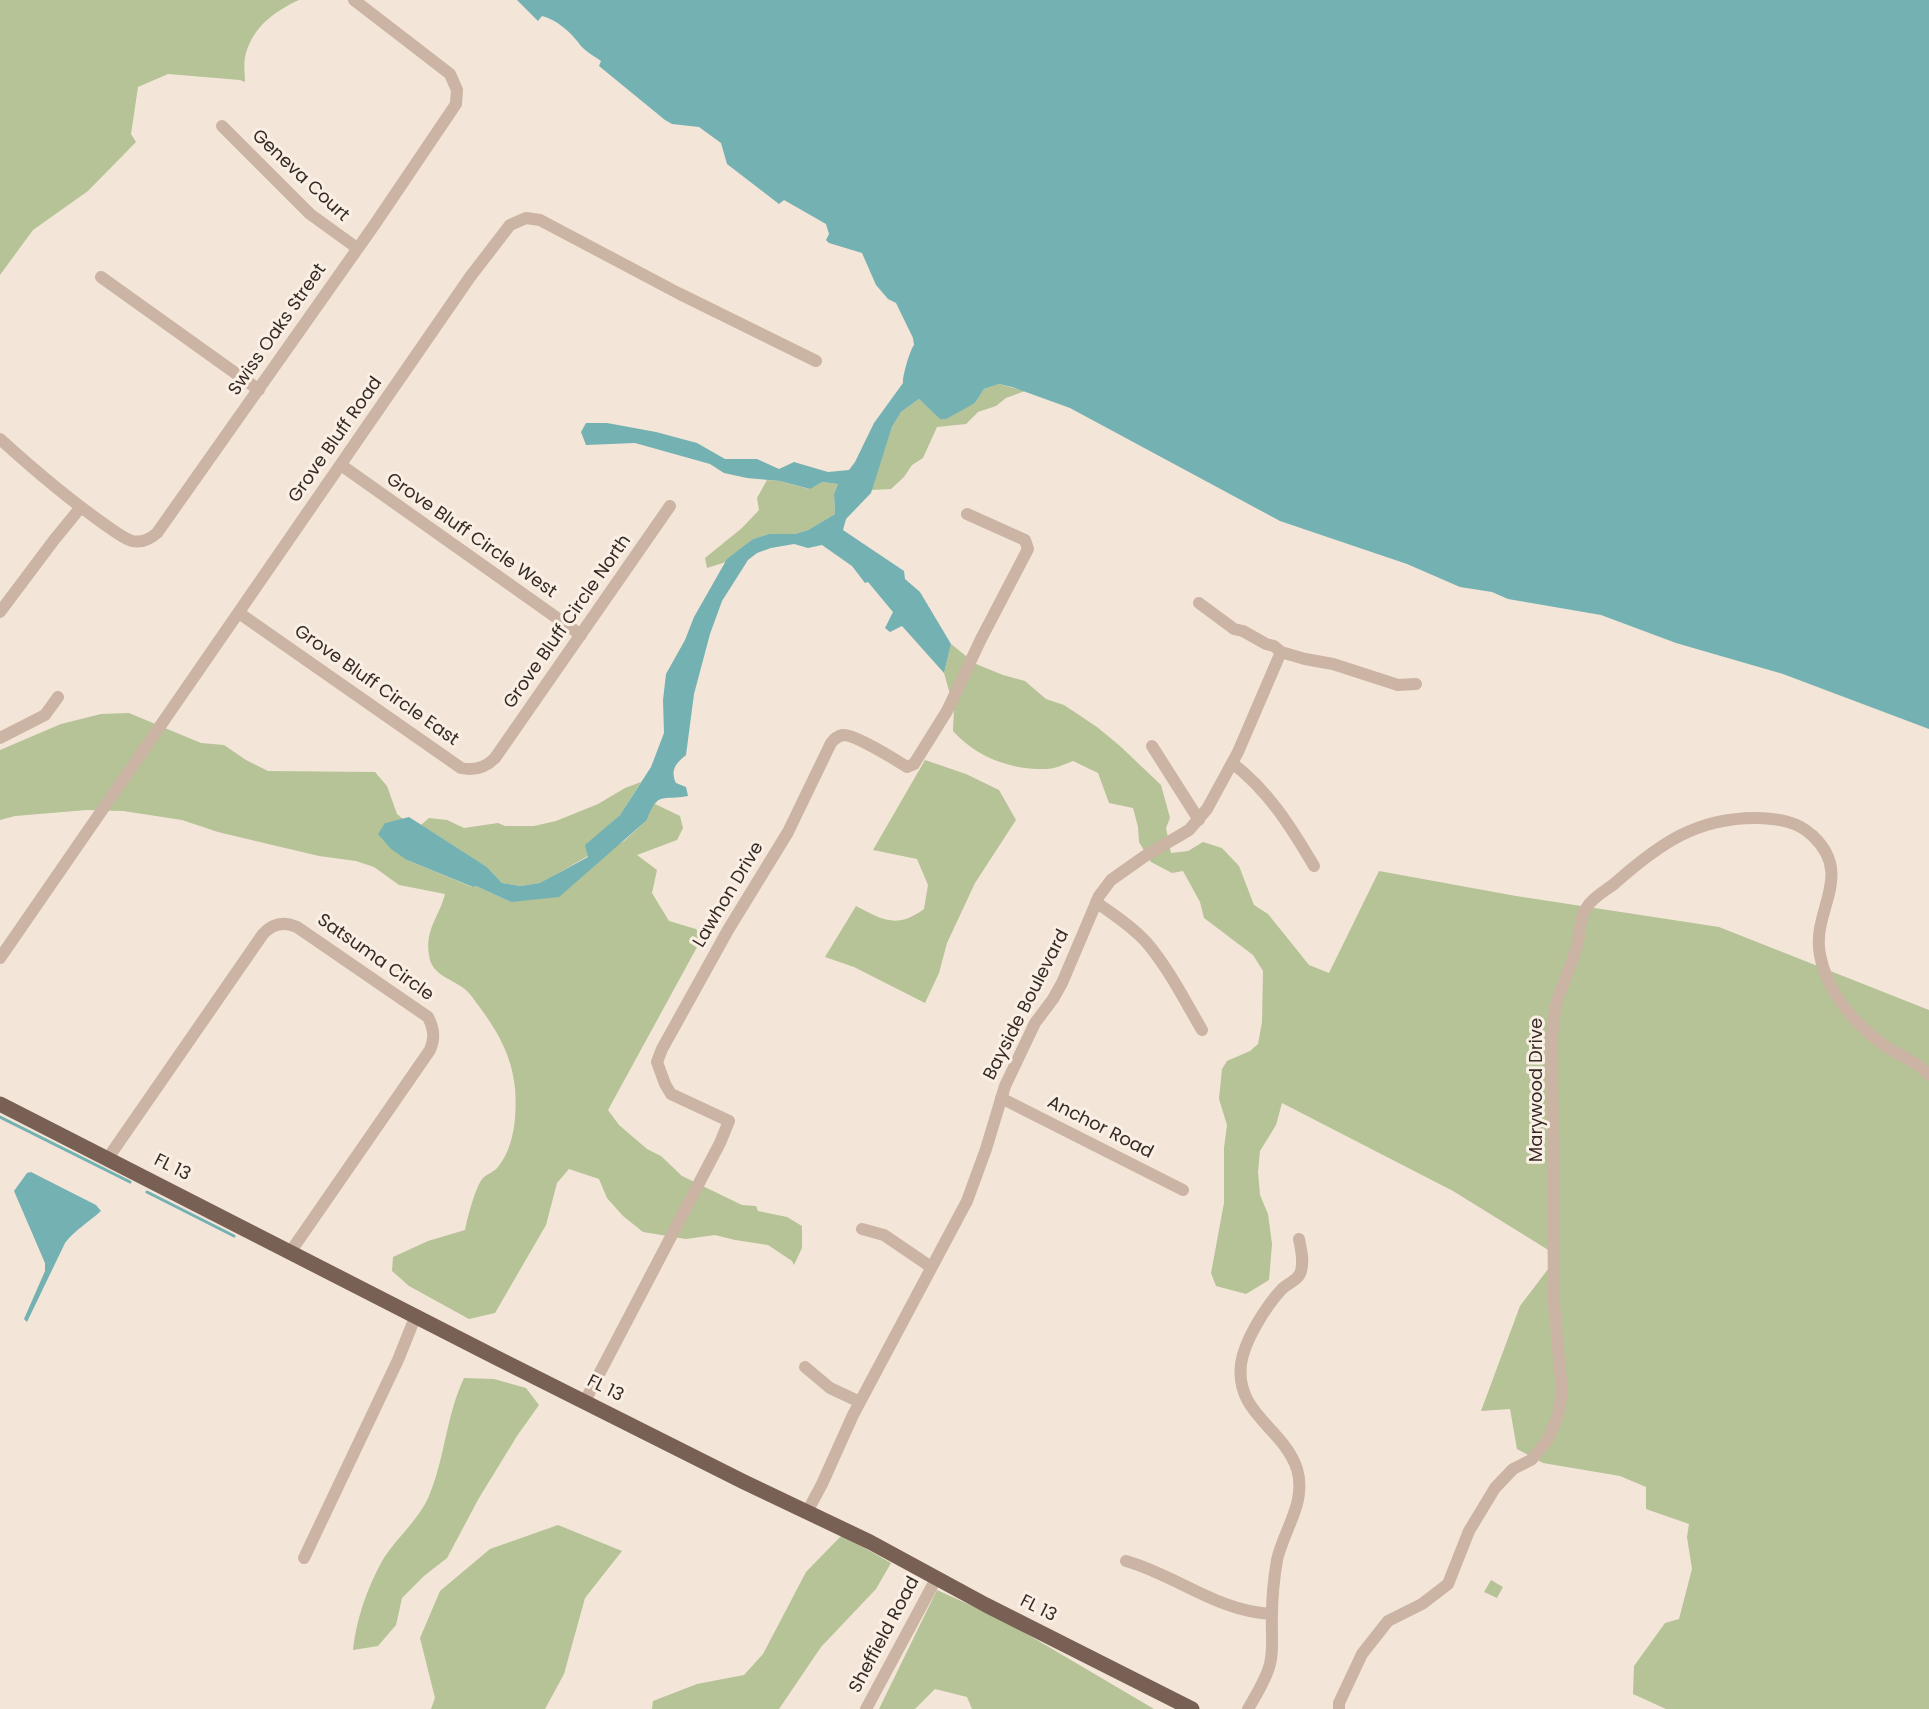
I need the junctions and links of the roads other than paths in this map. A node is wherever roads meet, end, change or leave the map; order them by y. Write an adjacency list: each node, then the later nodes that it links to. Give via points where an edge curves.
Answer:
1 (354, 0): 3 (street, Swiss Oaks Street, via 446,71 457,90 452,112)
2 (222, 126): 3 (street, Geneva Court, via 310,214)
3 (357, 248): 6 (street, Swiss Oaks Street)
4 (100, 277): 6 (street)
5 (816, 361): 8 (street, Grove Bluff Road, via 540,220 526,218 510,225 477,268)
6 (259, 390): 10 (street, Swiss Oaks Street, via 151,538 128,540)
7 (0, 439): 10 (street, Swiss Oaks Street)
8 (341, 465): 14 (street, Grove Bluff Road); 15 (street, Grove Bluff Circle West)
9 (670, 506): 15 (street, Grove Bluff Circle North)
10 (81, 507): 13 (street)
11 (967, 514): 39 (street, Lawhon Drive, via 1025,540 1028,549 947,711 914,764 907,766 846,736 831,743 788,832 662,1049 657,1062 670,1094 729,1121)
12 (1199, 603): 16 (street, via 1234,629)
13 (0, 612)
14 (238, 613): 21 (street, Grove Bluff Circle East, via 461,768 476,770); 26 (street, Grove Bluff Road)
15 (581, 635): 21 (street, Grove Bluff Circle North)
16 (1281, 652): 17 (street, via 1398,685); 22 (street, Bayside Boulevard)
17 (1416, 684)
18 (58, 697): 19 (street, via 45,715)
19 (0, 738)
20 (1152, 746): 23 (street)
21 (495, 758)
22 (1232, 763): 23 (street, Bayside Boulevard); 24 (street, via 1272,801)
23 (1199, 820): 25 (street, Bayside Boulevard, via 1180,837 1111,880)
24 (1314, 866)
25 (1096, 903): 27 (street, via 1148,944); 29 (street, Bayside Boulevard, via 1062,983 1035,1023)
26 (0, 958)
27 (1202, 1030)
28 (1929, 1075): 49 (street, Marywood Drive, via 1862,1027 1825,975 1819,931 1830,894 1830,867 1820,843 1800,826 1775,819 1746,818 1694,828 1641,860 1587,905 1557,1002 1552,1037 1554,1304 1562,1392 1558,1415 1552,1431 1531,1460 1513,1469 1495,1488 1469,1531 1448,1584 1422,1604 1388,1621 1362,1654)
29 (1001, 1098): 32 (street, Anchor Road); 36 (street, Bayside Boulevard, via 967,1201)
30 (0, 1104): 31 (main road, FL 13)
31 (108, 1158): 35 (main road, FL 13); 35 (street, Satsuma Circle, via 263,934 275,925 297,927 428,1017 434,1037 430,1050)
32 (1184, 1190)
33 (862, 1229): 36 (street, via 884,1235)
34 (1299, 1239): 45 (street, via 1301,1271 1274,1299 1249,1341 1241,1364 1241,1382 1248,1404 1287,1448 1298,1472 1296,1509 1278,1559)
35 (291, 1251): 37 (main road, FL 13)
36 (931, 1267): 40 (street, Bayside Boulevard)
37 (416, 1316): 39 (main road, FL 13); 42 (street)
38 (805, 1367): 40 (street, via 830,1388)
39 (585, 1401): 41 (main road, FL 13)
40 (860, 1402): 41 (street, Bayside Boulevard)
41 (807, 1512): 44 (main road, FL 13)
42 (304, 1558)
43 (1126, 1561): 45 (street, via 1221,1603)
44 (937, 1577): 46 (street, Sheffield Road); 47 (main road, FL 13)
45 (1272, 1614): 48 (street, via 1269,1667)
46 (866, 1709)
47 (1192, 1709)
48 (1248, 1709)
49 (1339, 1709)

